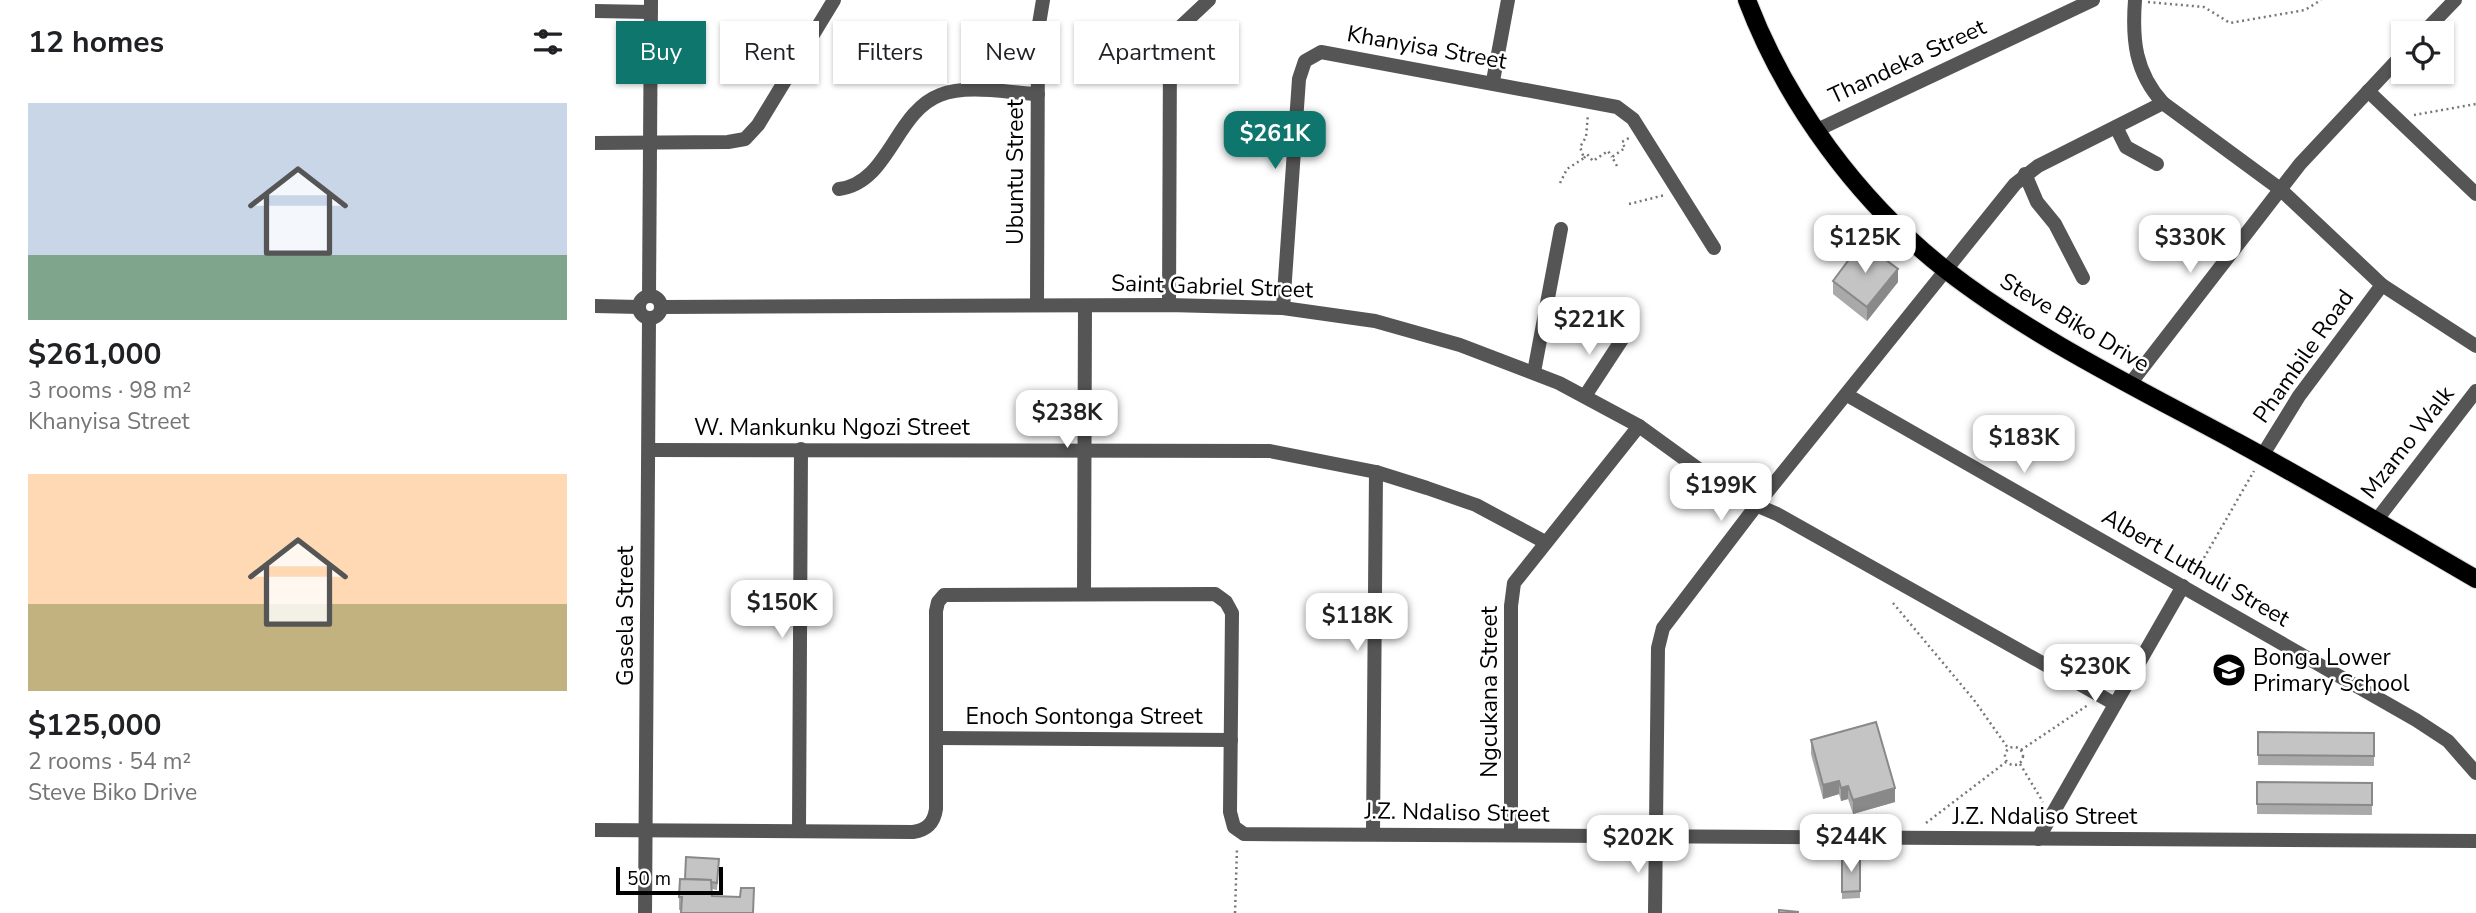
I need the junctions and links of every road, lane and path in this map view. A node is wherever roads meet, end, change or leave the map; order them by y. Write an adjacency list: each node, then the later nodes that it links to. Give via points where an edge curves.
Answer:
1 (834, 0): 25 (street, via 745,139)
2 (1043, 0): 16 (street, Ubuntu Street)
3 (1209, 0): 44 (street, via 1178,29 1170,47)
4 (1508, 0): 14 (street)
5 (2093, 0): 22 (street, Thandeka Street)
6 (2137, 0): 7 (path, via 2204,7 2230,23 2305,10); 18 (street, via 2135,53 2152,91)
7 (2321, 0)
8 (2455, 0): 12 (street)
9 (1753, 2): 22 (main road, Steve Biko Drive, via 1779,70)
10 (651, 6): 11 (street); 25 (street)
11 (595, 10)
12 (2435, 21)
13 (2391, 67): 15 (street)
14 (1493, 82): 17 (street, Khanyisa Street); 49 (street, Khanyisa Street, via 1331,53 1321,52 1305,61 1299,79)
15 (2368, 91): 20 (street); 33 (street)
16 (1038, 94): 34 (street, via 938,95 915,113 860,183); 43 (street, Ubuntu Street)
17 (1589, 101): 23 (street, Khanyisa Street, via 1627,112); 27 (path, via 1586,137 1580,147)
18 (2163, 103): 21 (street); 33 (street)
19 (2476, 104): 20 (path, via 2409,116)
20 (2400, 122): 35 (street)
21 (2116, 127): 28 (street, via 2126,147); 30 (street)
22 (1817, 130): 39 (main road, Steve Biko Drive, via 1892,221)
23 (1641, 131): 26 (path, via 1622,142 1625,148); 32 (street, Khanyisa Street)
24 (595, 143): 25 (street)
25 (651, 143): 42 (street)
26 (1612, 157): 27 (path, via 1608,151 1593,161 1587,154); 29 (path)
27 (1584, 158): 31 (path, via 1567,169)
28 (2157, 164)
29 (1617, 166)
30 (2025, 174): 39 (street); 40 (street)
31 (1560, 183)
32 (1678, 189): 36 (path); 38 (street, Khanyisa Street)
33 (2280, 189): 41 (street); 54 (street)
34 (839, 190)
35 (2476, 194)
36 (1629, 204)
37 (1561, 229): 53 (street)
38 (1714, 248)
39 (1946, 270): 54 (main road, Steve Biko Drive); 56 (street)
40 (2083, 278)
41 (2382, 285): 52 (street); 62 (street, Phambile Road, via 2299,396)
42 (649, 296): 47 (street); 48 (street, via 659,299)
43 (1037, 304): 46 (street, Saint Gabriel Street); 48 (street, Saint Gabriel Street)
44 (1169, 305): 46 (street, Saint Gabriel Street); 49 (street, Saint Gabriel Street)
45 (595, 306): 47 (street)
46 (1085, 306): 61 (street)
47 (639, 307): 50 (street)
48 (662, 307): 50 (street)
49 (1283, 308): 53 (street, Saint Gabriel Street, via 1393,326)
50 (649, 318): 60 (street, Gasela Street)
51 (1623, 338): 57 (street)
52 (2476, 346)
53 (1534, 372): 57 (street, Saint Gabriel Street)
54 (2130, 384): 62 (main road, Steve Biko Drive)
55 (2476, 391): 65 (street, Mzamo Walk)
56 (1847, 395): 64 (street); 68 (street, Albert Luthuli Street)
57 (1585, 396): 58 (street, Saint Gabriel Street)
58 (1639, 426): 64 (street, Saint Gabriel Street); 66 (street, Ngcukana Street)
59 (801, 449): 60 (street, W. Mankunku Ngozi Street); 61 (street, W. Mankunku Ngozi Street); 84 (street)
60 (649, 450): 83 (street, Gasela Street)
61 (1085, 450): 63 (street, W. Mankunku Ngozi Street, via 1270,451); 69 (street)
62 (2259, 461): 65 (main road, Steve Biko Drive); 68 (path)
63 (1376, 472): 66 (street, W. Mankunku Ngozi Street, via 1476,505); 85 (street)
64 (1756, 506): 72 (street, Saint Gabriel Street); 87 (street, via 1659,638)
65 (2375, 522): 67 (main road, Steve Biko Drive)
66 (1545, 542): 86 (street, Ngcukana Street, via 1516,578 1513,589)
67 (2476, 579)
68 (2187, 583): 72 (street); 79 (street, Albert Luthuli Street, via 2448,741)
69 (1084, 594): 73 (street, via 950,593 940,598 936,611); 74 (street, via 1215,594 1223,598 1232,618)
70 (1893, 603): 75 (path)
71 (2094, 702): 76 (path)
72 (2115, 704): 88 (street)
73 (937, 738): 74 (street, Enoch Sontonga Street); 84 (street, via 935,816 924,830)
74 (1231, 740): 85 (street, J.Z. Ndaliso Street, via 1230,812 1237,831)
75 (2008, 748): 76 (path); 77 (path)
76 (2021, 750): 78 (path)
77 (2006, 762): 78 (path); 81 (path, via 1925,824)
78 (2019, 764): 80 (path)
79 (2476, 773)
80 (2046, 808)
81 (1925, 829)
82 (595, 830): 83 (street)
83 (646, 830): 84 (street); 91 (street, Gasela Street)
84 (799, 831)
85 (1373, 833): 86 (street, J.Z. Ndaliso Street)
86 (1511, 835): 87 (street, J.Z. Ndaliso Street)
87 (1655, 836): 88 (street, J.Z. Ndaliso Street); 93 (street)
88 (2038, 839): 89 (street, J.Z. Ndaliso Street)
89 (2476, 841)
90 (1237, 848): 92 (path)
91 (645, 913)
92 (1235, 913)
93 (1655, 913)

